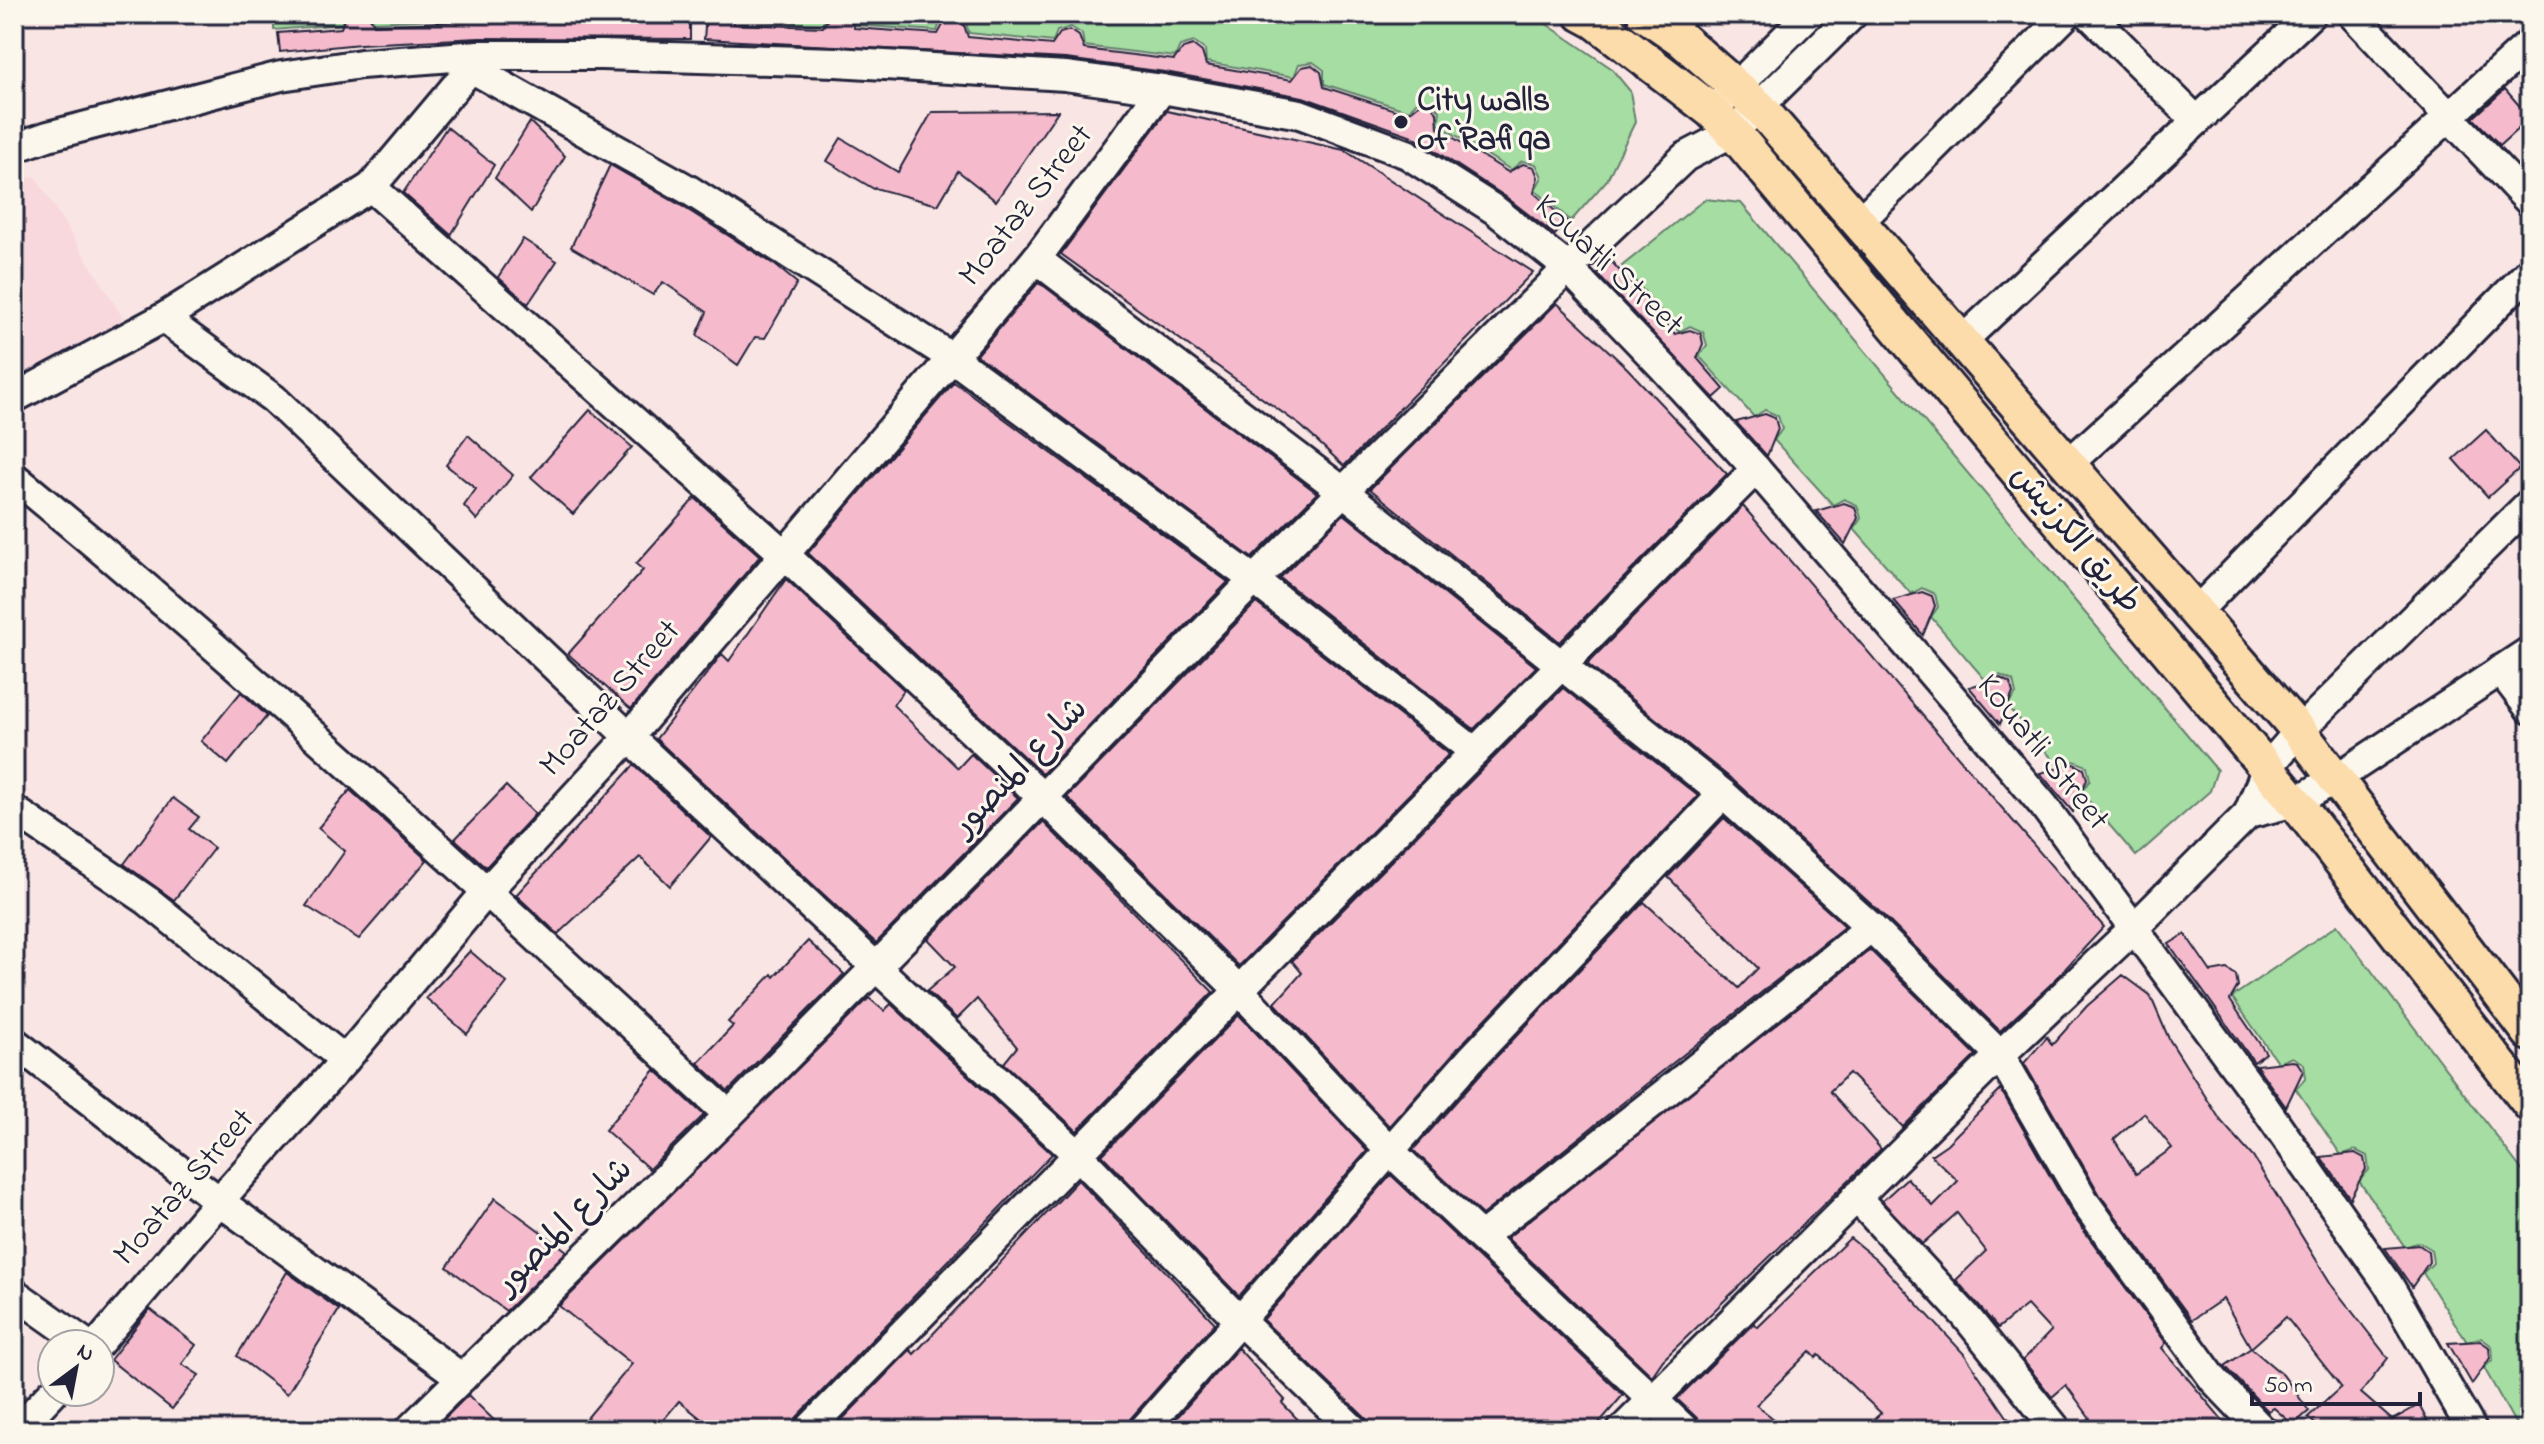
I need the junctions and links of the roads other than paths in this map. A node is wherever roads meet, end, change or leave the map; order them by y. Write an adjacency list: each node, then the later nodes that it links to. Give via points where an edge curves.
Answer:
1 (1582, 14): 15 (main road, طريق الكرنيش)
2 (1645, 14): 12 (main road, طريق الكرنيش)
3 (1809, 14): 12 (street, شارع المنصور)
4 (1853, 14): 12 (street, شارع المنصور)
5 (2067, 14): 19 (street)
6 (2089, 14): 14 (street)
7 (2311, 14): 14 (street)
8 (2352, 14): 13 (street)
9 (2530, 43): 13 (street)
10 (475, 62): 11 (street, Kouatli Street, via 717,56 1065,76); 16 (street, Kouatli Street, via 361,64 281,76); 17 (street); 25 (street)
11 (1162, 89): 20 (street, Moataz Street); 21 (street, Kouatli Street, via 1300,114 1407,154 1495,210)
12 (1749, 97): 15 (street, شارع المنصور); 19 (main road, طريق الكرنيش)
13 (2448, 117): 18 (street); 27 (street)
14 (2197, 121): 24 (street)
15 (1722, 122): 21 (street, شارع المنصور); 42 (main road, طريق الكرنيش)
16 (14, 148)
17 (371, 187): 23 (street); 32 (street)
18 (2530, 202)
19 (1859, 222): 24 (main road, طريق الكرنيش)
20 (1036, 259): 25 (street, Moataz Street); 30 (street)
21 (1568, 268): 28 (street, Kouatli Street); 30 (street, شارع المنصور)
22 (2530, 271): 34 (street)
23 (163, 318): 26 (street); 40 (street, via 274,399)
24 (1962, 341): 27 (main road, طريق الكرنيش)
25 (951, 357): 32 (street, Moataz Street); 33 (street)
26 (14, 398)
27 (2068, 464): 34 (main road, طريق الكرنيش)
28 (1756, 469): 36 (street); 51 (street, Kouatli Street, via 2044,806)
29 (14, 477): 49 (street, via 114,559)
30 (1344, 492): 33 (street, شارع المنصور); 36 (street)
31 (2530, 503): 39 (street)
32 (784, 554): 40 (street, Moataz Street); 45 (street)
33 (1254, 580): 41 (street); 45 (street, شارع المنصور)
34 (2196, 612): 39 (main road, طريق الكرنيش)
35 (2530, 651): 37 (street)
36 (1561, 665): 41 (street); 44 (street)
37 (2500, 670): 38 (street); 43 (street)
38 (2530, 709)
39 (2299, 731): 42 (street); 43 (main road, طريق الكرنيش)
40 (629, 737): 49 (street, Moataz Street); 52 (street)
41 (1475, 752): 53 (street)
42 (2267, 768): 46 (main road, طريق الكرنيش); 48 (street)
43 (2337, 778): 46 (street); 54 (main road, طريق الكرنيش)
44 (1723, 794): 50 (street); 60 (street)
45 (1042, 797): 52 (street, شارع المنصور); 53 (street)
46 (2295, 802): 48 (street); 58 (main road, طريق الكرنيش)
47 (14, 810): 57 (street, via 148,901)
48 (2248, 814): 51 (street)
49 (487, 891): 57 (street, Moataz Street); 59 (street)
50 (1871, 927): 56 (street); 64 (street)
51 (2132, 930): 56 (street); 81 (street, Kouatli Street, via 2388,1284)
52 (875, 967): 59 (street, شارع المنصور); 61 (street)
53 (1239, 990): 60 (street); 61 (street)
54 (2530, 1033)
55 (14, 1042): 63 (street)
56 (2000, 1055): 62 (street); 80 (street, via 2086,1204 2214,1380)
57 (345, 1060): 63 (street, Moataz Street)
58 (2530, 1104)
59 (729, 1115): 69 (street, شارع المنصور)
60 (1390, 1151): 64 (street); 66 (street)
61 (1077, 1154): 66 (street); 74 (street)
62 (1856, 1197): 70 (street); 79 (street, via 1965,1315)
63 (219, 1201): 68 (street, Moataz Street); 69 (street)
64 (1481, 1237): 70 (street)
65 (14, 1293): 67 (street)
66 (1240, 1321): 75 (street); 76 (street)
67 (63, 1328)
68 (112, 1328)
69 (462, 1378): 73 (street, شارع المنصور)
70 (1651, 1399): 77 (street); 78 (street)
71 (38, 1408): 72 (street)
72 (17, 1430)
73 (409, 1430)
74 (808, 1430)
75 (1143, 1430)
76 (1354, 1430)
77 (1622, 1430)
78 (1685, 1430)
79 (2057, 1430)
80 (2262, 1430)
81 (2472, 1430)

